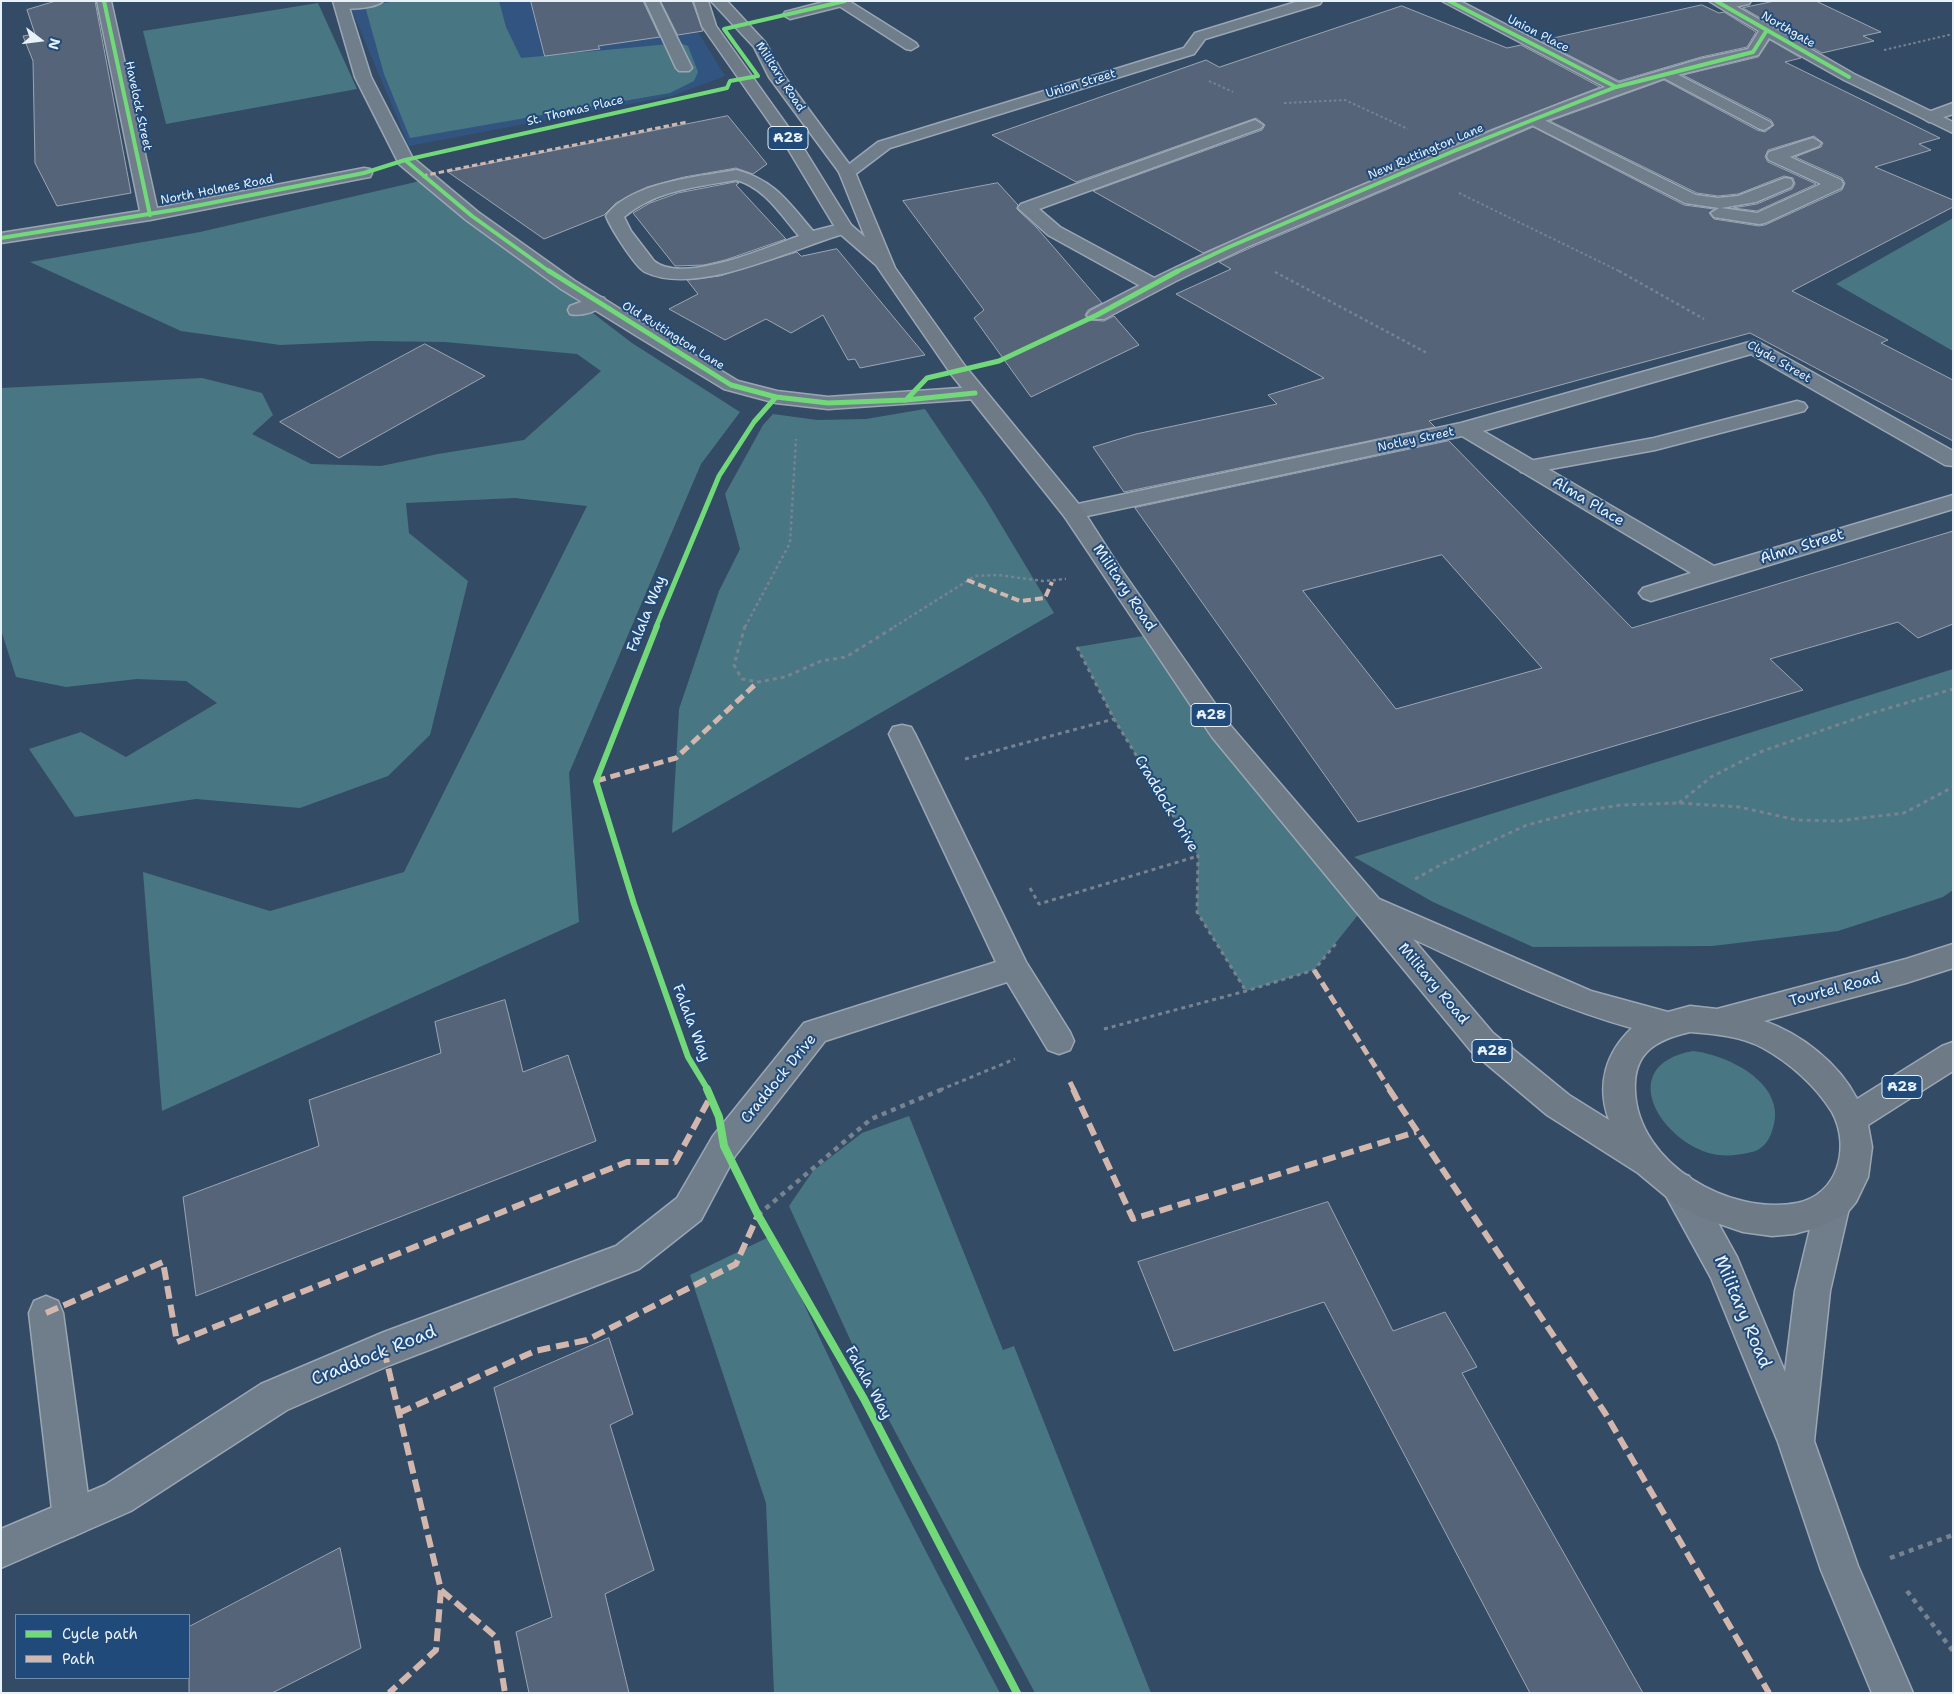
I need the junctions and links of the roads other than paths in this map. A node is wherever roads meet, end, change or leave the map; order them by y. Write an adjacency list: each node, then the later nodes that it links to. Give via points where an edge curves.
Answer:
1 (104, 1): 31 (street, Havelock Street)
2 (376, 1): 10 (street)
3 (652, 1): 16 (street)
4 (701, 1): 32 (highway, Military Road / A28, via 709,26 796,149)
5 (718, 1): 27 (highway, Military Road / A28, via 745,25 777,77)
6 (1315, 1): 27 (street, Union Street, via 1200,36 1189,51 884,145)
7 (1449, 1): 19 (street, Union Place)
8 (1744, 1): 11 (street)
9 (843, 2): 12 (street); 14 (street)
10 (341, 3): 37 (street, Old Ruttington Lane, via 363,77 405,160 472,216)
11 (1719, 3): 13 (street, Northgate)
12 (790, 15)
13 (1767, 30): 15 (street); 18 (street, Northgate)
14 (910, 46)
15 (1753, 52): 17 (street, New Ruttington Lane); 18 (street, New Ruttington Lane)
16 (684, 68)
17 (1667, 74): 19 (street, New Ruttington Lane); 23 (street)
18 (1849, 78): 21 (street, Northgate)
19 (1616, 87): 22 (street, New Ruttington Lane)
20 (1953, 108): 21 (street)
21 (1928, 117): 25 (street, Northgate)
22 (1534, 120): 30 (street); 36 (street, New Ruttington Lane, via 1229,247)
23 (1764, 125)
24 (1255, 126): 36 (street, via 1027,208 1054,230)
25 (1953, 128)
26 (1813, 142): 30 (street, via 1775,156 1835,184 1759,219 1723,214)
27 (847, 172): 35 (highway, Military Road / A28)
28 (364, 173): 31 (street, North Holmes Road)
29 (1785, 183): 30 (street, via 1748,201 1713,204)
30 (1691, 199)
31 (150, 215): 33 (street, North Holmes Road)
32 (844, 228): 34 (street); 35 (highway, Military Road / A28)
33 (1, 238)
34 (810, 238): 34 (street, via 733,265 707,271 674,272 651,267 618,227 615,216 624,207 661,190 736,175 746,176 761,183)
35 (886, 268): 41 (highway, Military Road / A28)
36 (1151, 284): 39 (street, New Ruttington Lane)
37 (597, 302): 38 (street); 41 (street, Old Ruttington Lane, via 730,385 776,397 828,403)
38 (577, 310)
39 (1097, 315)
40 (1753, 347): 43 (street, Notley Street); 44 (street, Clyde Street)
41 (975, 393): 47 (highway, Military Road / A28)
42 (1797, 407): 45 (street, via 1655,444)
43 (1465, 430): 45 (street, Alma Place); 47 (street, Notley Street)
44 (1953, 460)
45 (1529, 467): 48 (street, Alma Place)
46 (1953, 502): 48 (street, Alma Street)
47 (1073, 512): 51 (highway, Military Road / A28, via 1221,731)
48 (1711, 575): 49 (street, Alma Street)
49 (1651, 593)
50 (902, 734): 53 (street)
51 (1366, 905): 55 (highway, Military Road / A28, via 1548,988 1586,1003); 60 (highway, Military Road / A28, via 1482,1042 1558,1105)
52 (1953, 956): 54 (highway, Tourtel Road / A28)
53 (1014, 968): 56 (street); 59 (street, Craddock Drive, via 815,1032)
54 (1717, 1021): 55 (highway, A28, via 1690,1019); 58 (highway, A28, via 1750,1028 1811,1064 1835,1090)
55 (1666, 1024): 60 (highway, A28, via 1643,1036 1626,1054 1618,1078 1619,1104 1630,1134)
56 (1060, 1041)
57 (1953, 1055): 58 (highway, A28)
58 (1851, 1119): 62 (highway, A28, via 1857,1151 1852,1181)
59 (724, 1146): 65 (street, Craddock Road, via 689,1209 627,1258 384,1350 274,1397 118,1498)
60 (1649, 1162): 61 (highway, A28)
61 (1677, 1187): 62 (highway, A28, via 1710,1206 1742,1217 1774,1221 1804,1218); 64 (street, Military Road, via 1726,1269)
62 (1833, 1204): 64 (street, Military Road, via 1813,1284)
63 (46, 1313): 65 (street)
64 (1796, 1442): 67 (street, Military Road, via 1840,1570)
65 (72, 1518): 66 (street, Craddock Road)
66 (1, 1549)
67 (1893, 1693)

